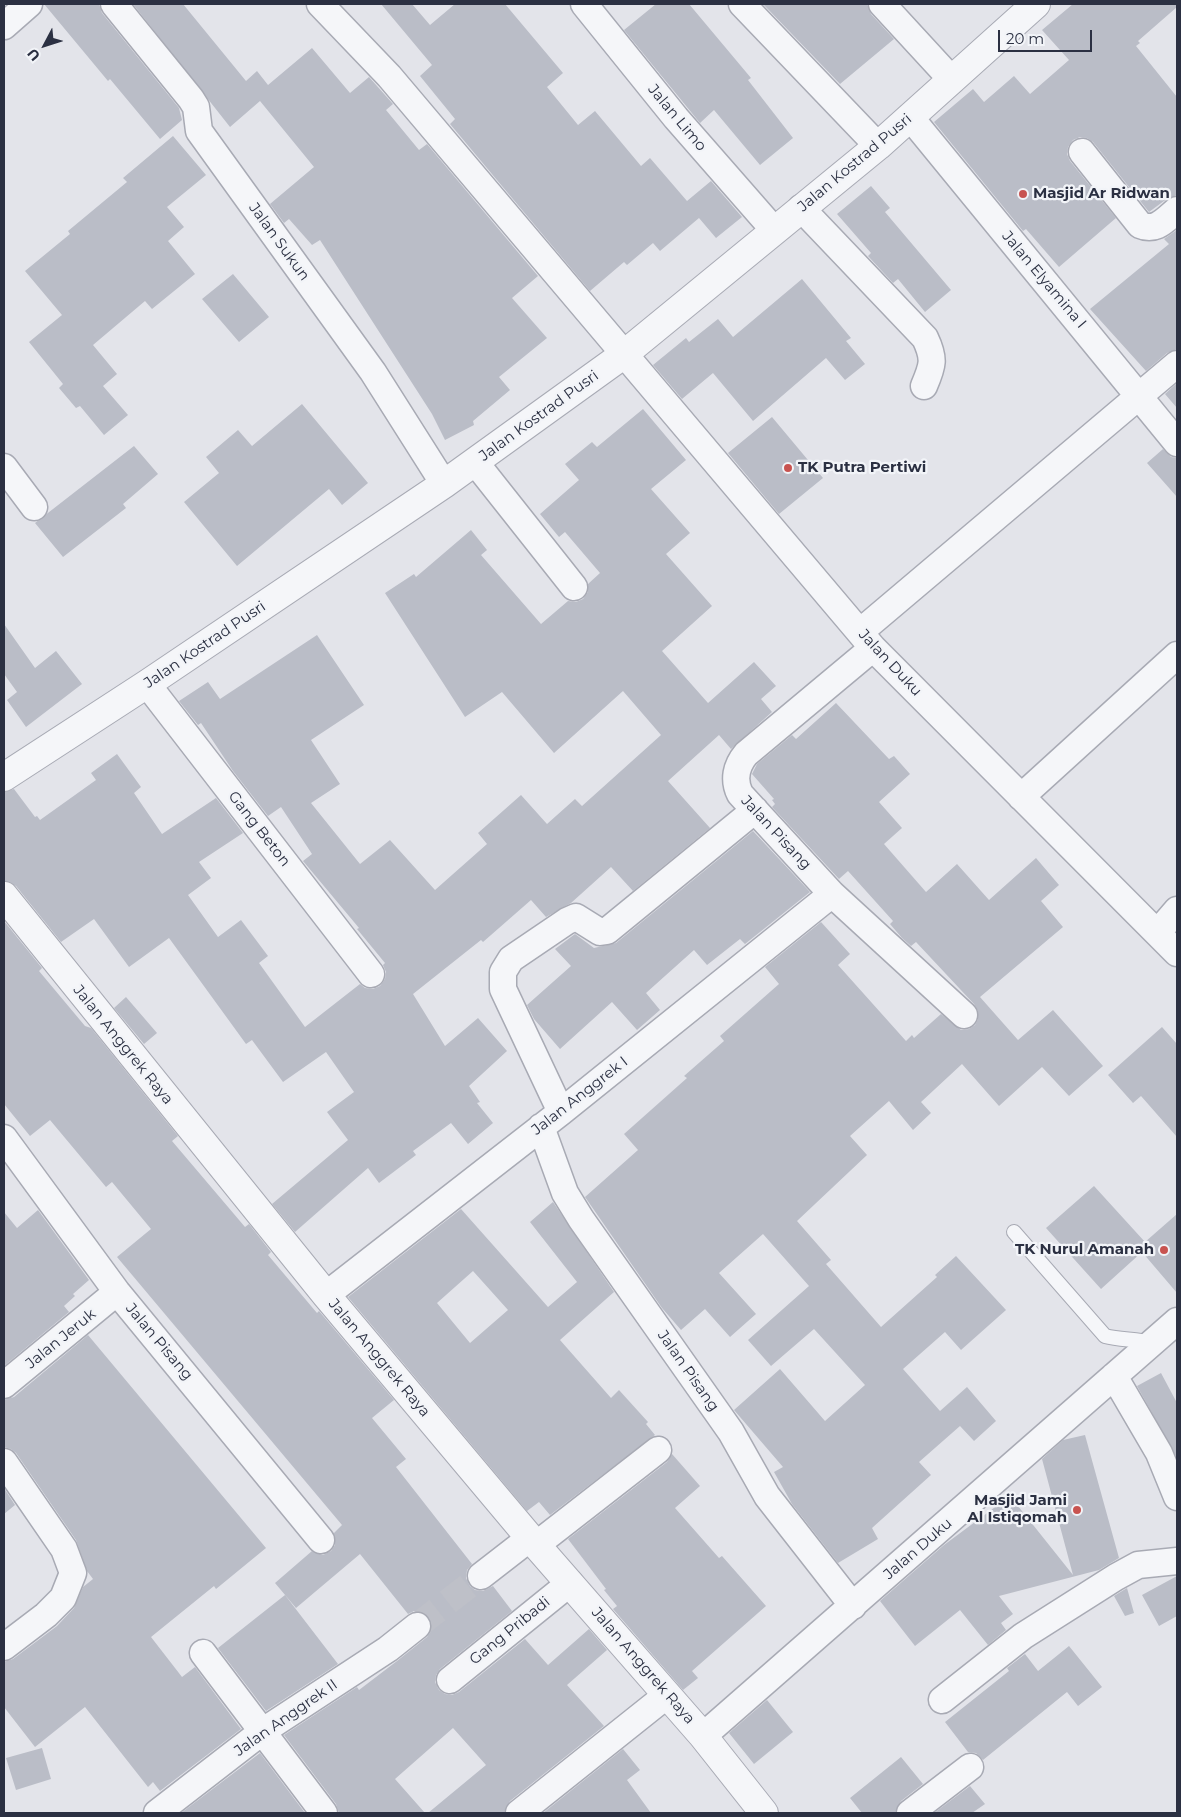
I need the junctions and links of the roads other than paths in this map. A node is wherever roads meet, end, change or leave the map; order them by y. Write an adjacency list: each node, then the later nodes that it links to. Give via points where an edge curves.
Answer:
1 (29, 4): 8 (street)
2 (114, 4): 23 (street, Jalan Sukun, via 191,99 196,107 199,131 373,372)
3 (320, 4): 16 (street, Jalan Duku, via 389,76)
4 (584, 4): 15 (street, Jalan Limo, via 676,118)
5 (742, 4): 11 (street)
6 (882, 4): 9 (street)
7 (1036, 4): 9 (street, Jalan Kostrad Pusri)
8 (4, 26)
9 (952, 80): 10 (street, Jalan Kostrad Pusri)
10 (910, 117): 11 (street, Jalan Kostrad Pusri); 19 (street, Jalan Elyamina I)
11 (878, 146): 13 (street, Jalan Kostrad Pusri)
12 (1082, 152): 14 (street, via 1140,225 1147,229 1155,228)
13 (801, 208): 15 (street, Jalan Kostrad Pusri); 18 (street, via 925,338 933,354 932,368)
14 (1177, 210)
15 (774, 230): 16 (street, Jalan Kostrad Pusri)
16 (623, 354): 21 (street, Jalan Kostrad Pusri); 26 (street, Jalan Duku)
17 (1177, 364): 19 (street, Jalan Pisang)
18 (924, 386)
19 (1140, 395): 20 (street, Jalan Elyamina I); 26 (street, Jalan Pisang)
20 (1177, 443)
21 (475, 462): 23 (street, Jalan Kostrad Pusri); 25 (street)
22 (4, 467): 24 (street)
23 (444, 484): 28 (street, Jalan Kostrad Pusri)
24 (34, 507)
25 (574, 588)
26 (866, 640): 30 (street, Jalan Duku); 31 (street, Jalan Pisang, via 740,762 736,787)
27 (1177, 655): 30 (street)
28 (147, 684): 29 (street, Jalan Kostrad Pusri); 37 (street, Gang Beton)
29 (4, 777)
30 (1021, 797): 35 (street, Jalan Duku)
31 (754, 810): 32 (street, Jalan Pisang); 39 (street, Jalan Pisang, via 607,930 600,932 576,917 511,959 503,972 504,989)
32 (832, 894): 38 (street, Jalan Pisang); 39 (street, Jalan Anggrek I)
33 (4, 896): 43 (street, Jalan Anggrek Raya)
34 (1177, 910): 35 (street)
35 (1158, 932): 36 (street, Jalan Duku)
36 (1177, 953)
37 (371, 974)
38 (964, 1016)
39 (551, 1119): 43 (street, Jalan Anggrek I); 56 (street, Jalan Pisang, via 565,1193 581,1219 731,1432 767,1496)
40 (4, 1138): 42 (street, Jalan Pisang)
41 (1014, 1232): 45 (lane, via 1105,1336)
42 (117, 1292): 47 (street, Jalan Jeruk); 51 (street, Jalan Pisang)
43 (326, 1296): 52 (street, Jalan Anggrek Raya)
44 (1177, 1321): 45 (street, Jalan Duku)
45 (1152, 1343): 46 (street, Jalan Duku)
46 (1114, 1376): 50 (street, via 1159,1453); 56 (street, Jalan Duku)
47 (4, 1385)
48 (658, 1450): 52 (street)
49 (4, 1462): 58 (street, via 64,1549 73,1573 64,1598)
50 (1177, 1497)
51 (321, 1540)
52 (533, 1541): 54 (street); 55 (street, Jalan Anggrek Raya)
53 (1177, 1561): 62 (street, via 1138,1565 1122,1574 1024,1636)
54 (481, 1576)
55 (570, 1583): 60 (street, Gang Pribadi); 61 (street, Jalan Anggrek Raya)
56 (853, 1606): 64 (street, Jalan Duku)
57 (417, 1626): 63 (street, Jalan Anggrek II, via 388,1649)
58 (4, 1647)
59 (203, 1653): 63 (street)
60 (450, 1680)
61 (667, 1695): 64 (street, Jalan Anggrek Raya); 68 (street)
62 (942, 1700)
63 (263, 1731): 66 (street, Jalan Anggrek II); 67 (street)
64 (703, 1736): 69 (street, Jalan Anggrek Raya)
65 (970, 1767): 70 (street)
66 (156, 1813)
67 (324, 1813)
68 (519, 1813)
69 (764, 1813)
70 (910, 1813)

